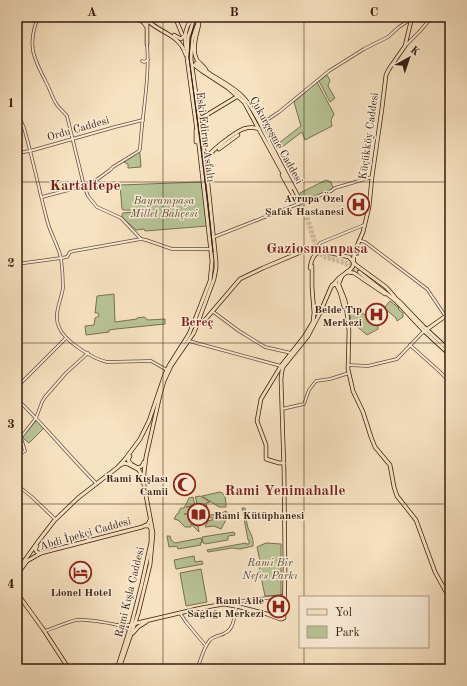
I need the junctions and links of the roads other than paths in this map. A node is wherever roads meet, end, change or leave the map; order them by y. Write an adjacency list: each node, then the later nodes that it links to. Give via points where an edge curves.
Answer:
1 (38, 17): 34 (street, via 32,36 34,56 57,105 67,116)
2 (135, 17): 13 (main road, via 144,23)
3 (175, 17): 14 (main road)
4 (195, 17): 20 (main road, Eski Edirne Asfaltı, via 188,37)
5 (200, 17): 24 (main road, via 195,52 197,59); 27 (main road, Eski Edirne Asfaltı, via 193,35 191,54)
6 (432, 17): 17 (street)
7 (412, 18): 10 (street); 11 (main road, Küçükköy Caddesi)
8 (147, 19): 12 (main road); 13 (main road); 16 (main road)
9 (191, 20): 14 (main road)
10 (405, 23): 11 (street); 31 (street, via 388,37 329,71)
11 (410, 24): 15 (main road, Küçükköy Caddesi)
12 (154, 25): 13 (main road); 16 (main road)
13 (147, 29): 18 (main road)
14 (184, 35): 16 (main road, via 181,39); 20 (main road)
15 (408, 36): 17 (street); 19 (main road, Küçükköy Caddesi)
16 (177, 38): 21 (main road)
17 (412, 39): 19 (street)
18 (147, 44): 22 (street)
19 (405, 46): 40 (main road, Küçükköy Caddesi, via 386,75)
20 (187, 54): 21 (main road, Eski Edirne Asfaltı)
21 (187, 58): 30 (main road, Eski Edirne Asfaltı)
22 (148, 59): 23 (street); 28 (street)
23 (142, 61)
24 (207, 71): 25 (main road, Çukurçeşme Caddesi, via 195,64); 29 (main road, Çukurçeşme Caddesi, via 243,97)
25 (238, 96): 27 (main road); 29 (main road, Çukurçeşme Caddesi)
26 (17, 115): 37 (street)
27 (200, 119): 39 (main road, Eski Edirne Asfaltı)
28 (143, 120): 34 (street, Ordu Caddesi); 41 (street, via 139,151 113,166 91,184)
29 (256, 120): 31 (main road, Çukurçeşme Caddesi); 32 (main road); 33 (main road, Çukurçeşme Caddesi)
30 (196, 124): 35 (main road); 48 (main road, Eski Edirne Asfaltı)
31 (260, 125): 33 (main road); 43 (main road, Çukurçeşme Caddesi)
32 (248, 128): 33 (main road); 36 (main road); 39 (main road, via 218,146)
33 (259, 129): 43 (main road, Çukurçeşme Caddesi, via 282,171 283,178)
34 (72, 139): 37 (street, Ordu Caddesi); 41 (street)
35 (196, 142)
36 (219, 149)
37 (30, 151): 38 (street, Ordu Caddesi); 42 (street)
38 (17, 153)
39 (206, 160): 45 (main road, Eski Edirne Asfaltı)
40 (372, 177): 43 (street); 44 (main road, Küçükköy Caddesi)
41 (84, 186): 42 (street); 46 (street, via 88,196 97,206 121,218)
42 (42, 197): 50 (street, via 49,228)
43 (299, 202): 45 (street)
44 (365, 224): 47 (main road, Küçükköy Caddesi); 49 (street, via 320,243)
45 (214, 237): 55 (main road, Eski Edirne Asfaltı)
46 (141, 239): 48 (street, via 172,249); 50 (street, via 72,251)
47 (359, 241): 51 (main road, Küçükköy Caddesi); 66 (street, via 365,242 427,289)
48 (210, 249): 53 (main road, Eski Edirne Asfaltı)
49 (322, 251): 51 (main road, via 348,256); 61 (main road, via 316,253 311,265 310,284); 63 (main road, via 306,250 241,278)
50 (61, 258): 52 (street); 73 (street, via 62,290 57,318 59,328)
51 (353, 262): 56 (main road); 57 (main road, Küçükköy Caddesi)
52 (17, 264)
53 (212, 264): 55 (main road); 69 (main road, Eski Edirne Asfaltı, via 209,284)
54 (312, 266): 61 (main road)
55 (216, 271): 65 (main road, Eski Edirne Asfaltı)
56 (359, 271): 57 (main road); 60 (main road); 60 (main road, via 383,293)
57 (347, 272): 58 (main road)
58 (343, 274): 59 (main road); 62 (main road, via 339,284)
59 (332, 285): 62 (main road, via 337,286); 81 (main road, via 308,336)
60 (393, 297): 71 (main road)
61 (313, 298): 78 (main road, via 312,323)
62 (344, 301): 80 (main road, via 349,333)
63 (212, 311): 67 (main road); 78 (street, via 265,347)
64 (450, 313): 66 (main road)
65 (200, 316): 67 (main road); 69 (main road, Eski Edirne Asfaltı)
66 (446, 316): 68 (street); 70 (main road)
67 (206, 318): 69 (main road)
68 (450, 320)
69 (196, 322): 74 (main road, Eski Edirne Asfaltı); 82 (main road, Eski Edirne Asfaltı)
70 (433, 325): 71 (main road); 72 (main road)
71 (425, 330): 72 (main road); 75 (street); 79 (main road)
72 (431, 334): 76 (main road)
73 (66, 338): 77 (street); 87 (street)
74 (189, 341): 81 (street); 91 (main road, Rami Kışla Caddesi, via 165,378)
75 (410, 345): 80 (street, via 396,360 368,366); 86 (street)
76 (450, 351)
77 (88, 353): 82 (street, via 106,362 153,361); 90 (street, via 45,397)
78 (292, 353): 81 (main road)
79 (450, 355)
80 (348, 365): 85 (main road)
81 (282, 366): 83 (main road); 84 (main road)
82 (167, 370): 92 (main road, Abdi İpekçi Caddesi)
83 (277, 372): 84 (main road); 98 (main road, via 262,397 257,421 266,445 266,458)
84 (282, 373): 89 (main road)
85 (349, 373): 89 (street, via 316,381 309,390 304,404); 117 (main road, via 372,440 390,465 397,496 416,520 435,572)
86 (450, 382)
87 (17, 387)
88 (17, 399): 90 (street)
89 (282, 409): 99 (main road)
90 (36, 418): 96 (street, via 21,438 25,450); 101 (street)
91 (154, 423): 92 (main road, via 150,428); 94 (main road, Rami Kışla Caddesi)
92 (147, 425): 93 (main road, Abdi İpekçi Caddesi)
93 (144, 432): 94 (main road, via 149,432); 95 (main road, Abdi İpekçi Caddesi)
94 (150, 438): 97 (main road, Rami Kışla Caddesi)
95 (133, 449): 97 (main road, via 128,460 134,466 141,467); 100 (main road, Abdi İpekçi Caddesi)
96 (17, 455)
97 (146, 457): 103 (main road, Rami Kışla Caddesi)
98 (279, 463): 99 (main road); 104 (main road, via 282,466)
99 (284, 463): 104 (main road)
100 (118, 467): 101 (main road, Abdi İpekçi Caddesi); 103 (main road, via 124,463 139,470)
101 (97, 484): 106 (main road, Abdi İpekçi Caddesi)
102 (17, 485): 106 (street)
103 (146, 491): 105 (main road, Rami Kışla Caddesi)
104 (284, 492): 116 (main road)
105 (148, 506): 107 (main road, via 150,522); 114 (main road, Rami Kışla Caddesi, via 153,538 150,565)
106 (55, 519): 108 (main road, Abdi İpekçi Caddesi)
107 (142, 527): 109 (main road, Abdi İpekçi Caddesi); 114 (main road, Rami Kışla Caddesi, via 149,526 151,529)
108 (39, 540): 109 (main road, via 35,549); 110 (main road, Abdi İpekçi Caddesi)
109 (41, 553): 111 (main road, Abdi İpekçi Caddesi)
110 (28, 555): 111 (main road, via 33,553); 112 (main road, Abdi İpekçi Caddesi)
111 (34, 557): 113 (main road, Abdi İpekçi Caddesi)
112 (17, 571)
113 (17, 575)
114 (144, 582): 121 (main road, Rami Kışla Caddesi); 124 (main road, Rami Kışla Caddesi)
115 (18, 593): 125 (main road)
116 (283, 596): 118 (street); 119 (main road, via 282,619)
117 (450, 599)
118 (216, 605): 119 (main road); 120 (main road)
119 (236, 607): 128 (street, via 232,625 226,633 213,638)
120 (180, 613): 122 (main road); 128 (street)
121 (138, 614): 122 (main road, via 140,619); 124 (main road, Rami Kışla Caddesi)
122 (148, 621): 124 (main road); 127 (main road, via 136,628)
123 (117, 625): 124 (street); 125 (street, via 79,620); 126 (street)
124 (133, 625): 126 (main road, Rami Kışla Caddesi); 127 (main road, Rami Kışla Caddesi)
125 (44, 631): 129 (main road)
126 (129, 631): 130 (main road, Rami Kışla Caddesi)
127 (129, 640): 130 (main road, Rami Kışla Caddesi)
128 (206, 646): 131 (street)
129 (69, 669)
130 (118, 669)
131 (197, 669)

